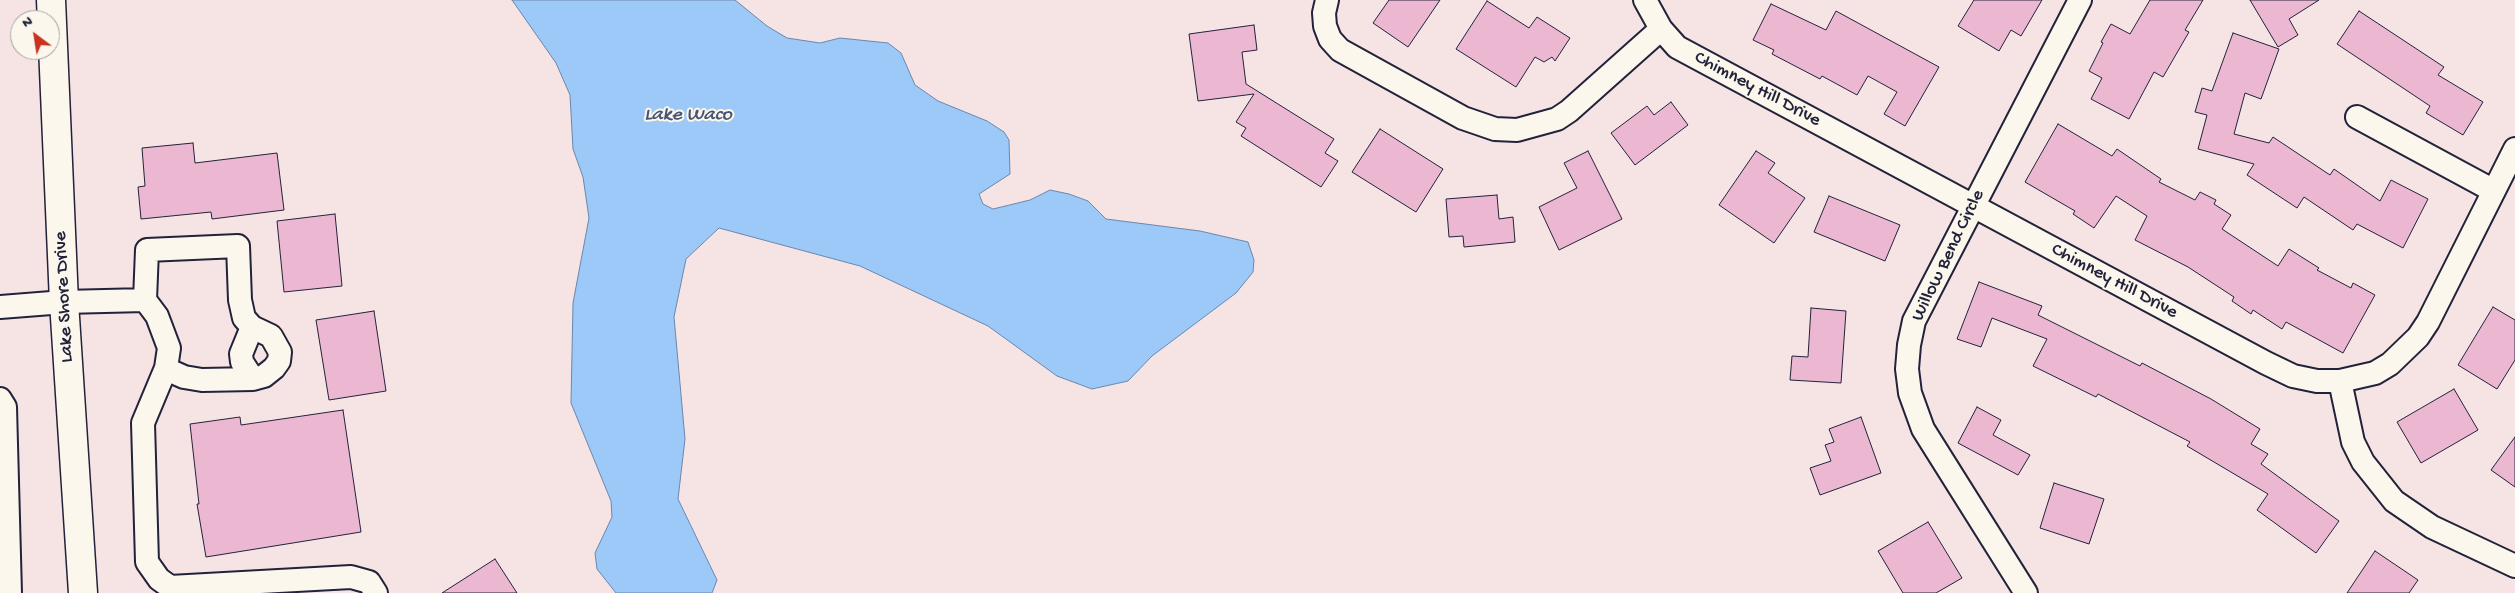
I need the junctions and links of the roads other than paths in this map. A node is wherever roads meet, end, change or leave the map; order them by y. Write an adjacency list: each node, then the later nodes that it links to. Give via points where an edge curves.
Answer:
1 (51, 0): 11 (main road, Lake Shore Drive)
2 (1327, 0): 5 (street, via 1325,26 1330,39 1340,50 1463,118 1495,128 1517,130 1557,119)
3 (1645, 0): 5 (street, Chimney Hill Drive)
4 (2080, 0): 9 (street, Willow Bend Circle)
5 (1662, 29): 9 (street, Chimney Hill Drive, via 1677,47)
6 (2357, 117): 8 (street)
7 (2515, 149): 8 (street, Chimney Hill Drive)
8 (2494, 190): 16 (street, Chimney Hill Drive, via 2418,337 2390,364 2375,372)
9 (1973, 206): 16 (street, Chimney Hill Drive, via 2293,376); 24 (street, Willow Bend Circle, via 1914,321 1908,361 1910,393 1923,429)
10 (145, 300): 11 (street); 13 (street, via 147,250 238,246 240,300 244,318); 14 (street, via 157,316 169,348)
11 (64, 302): 12 (street); 21 (main road, Lake Shore Drive)
12 (0, 307)
13 (252, 327): 15 (street, via 241,354 244,368); 15 (street, via 271,336 280,352 274,368)
14 (166, 370): 15 (street, via 202,380); 18 (street, via 143,423)
15 (253, 379)
16 (2340, 381): 19 (street, via 2353,442 2363,462 2394,500 2432,527)
17 (0, 399): 20 (street, via 5,407)
18 (147, 562): 22 (street); 23 (street, via 158,579 170,587 351,577 370,582)
19 (2515, 566)
20 (10, 593)
21 (83, 593)
22 (149, 593)
23 (376, 593)
24 (2026, 593)

